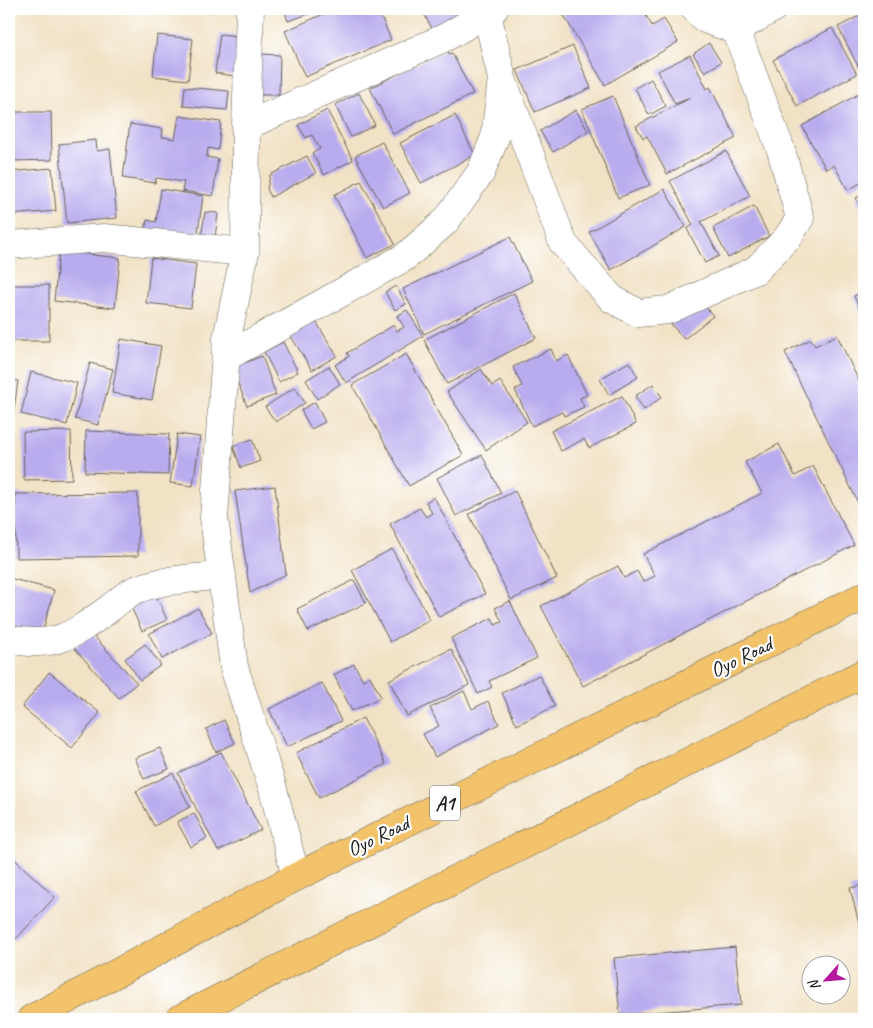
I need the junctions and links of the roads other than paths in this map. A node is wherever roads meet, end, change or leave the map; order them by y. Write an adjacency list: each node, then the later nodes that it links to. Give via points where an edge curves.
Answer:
1 (250, 9): 7 (street)
2 (695, 9): 5 (street, via 705,19)
3 (772, 9): 5 (street)
4 (490, 11): 6 (street); 7 (street, via 446,37)
5 (736, 30): 6 (street, via 781,150 800,218 788,237 756,270 668,310 638,313 612,299 563,243)
6 (502, 79): 10 (street, via 494,137 481,172 445,222 405,257)
7 (246, 126): 9 (street)
8 (9, 245): 9 (street, via 104,238)
9 (245, 252): 10 (street)
10 (226, 357): 11 (street, via 214,518)
11 (222, 576): 13 (street, via 134,590 63,639 34,642); 15 (street, via 234,667)
12 (864, 596): 15 (highway, Oyo Road / A1)
13 (9, 639)
14 (864, 673): 17 (highway)
15 (296, 877): 16 (highway, Oyo Road / A1)
16 (31, 1019)
17 (179, 1019)

